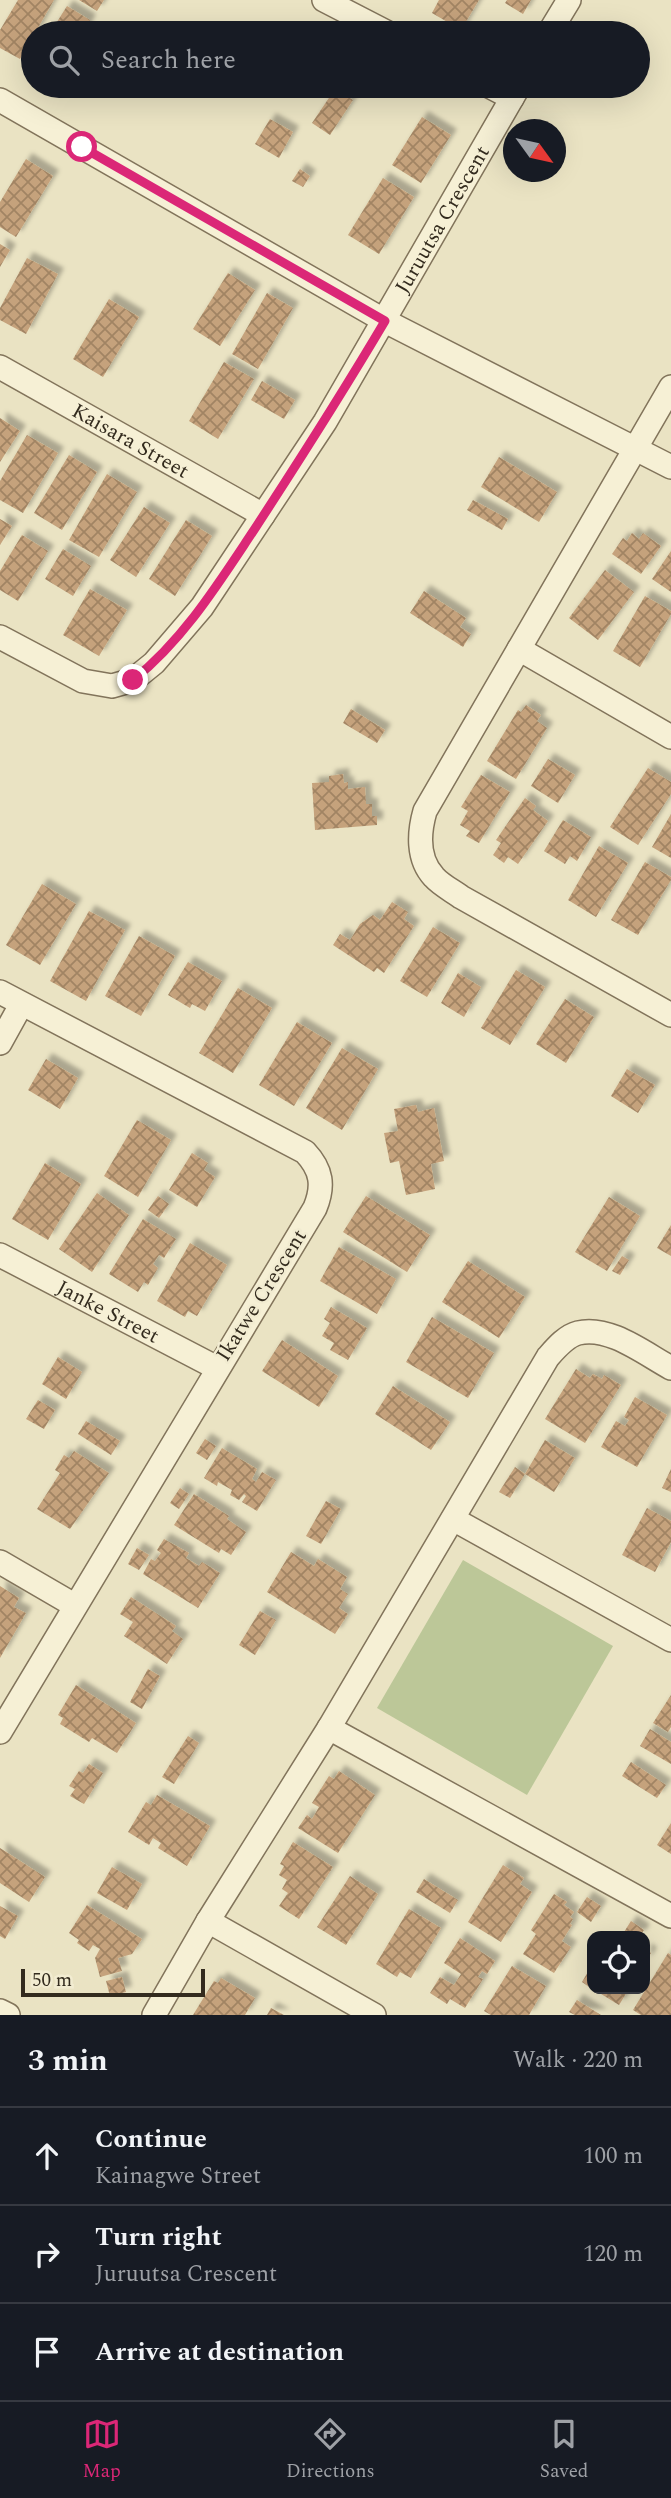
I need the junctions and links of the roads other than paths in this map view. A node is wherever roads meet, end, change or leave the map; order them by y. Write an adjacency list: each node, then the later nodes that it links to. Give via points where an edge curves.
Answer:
1 (324, 0): 3 (street)
2 (569, 0): 4 (street)
3 (365, 21)
4 (556, 21)
5 (512, 98): 7 (street, Juruutsa Crescent)
6 (0, 100): 7 (street)
7 (385, 321): 10 (street); 12 (street, Juruutsa Crescent)
8 (0, 367): 12 (street, Kaisara Street)
9 (671, 387): 10 (street)
10 (635, 448): 11 (street); 14 (street)
11 (671, 467)
12 (264, 515): 13 (street, Juruutsa Crescent, via 202,607 154,663 133,680 112,686 83,681)
13 (0, 637)
14 (519, 649): 15 (street); 18 (street, via 425,811 420,841 425,861 433,876 461,897)
15 (671, 737)
16 (0, 992): 17 (street, Ikatwe Crescent)
17 (21, 1004): 19 (street); 21 (street, Ikatwe Crescent, via 305,1152 316,1163 321,1194 315,1208)
18 (671, 1015)
19 (0, 1043)
20 (0, 1255): 21 (street, Janke Street)
21 (217, 1367): 25 (street, Ikatwe Crescent)
22 (671, 1368): 23 (street, via 612,1336 593,1331 576,1333 561,1343 548,1357)
23 (453, 1519): 26 (street); 27 (street)
24 (0, 1562): 25 (street)
25 (74, 1605): 28 (street, Ikatwe Crescent)
26 (671, 1640)
27 (329, 1728): 29 (street); 30 (street)
28 (0, 1732)
29 (671, 1916)
30 (208, 1922): 33 (street); 34 (street)
31 (0, 2011): 32 (street)
32 (8, 2015)
33 (154, 2015)
34 (374, 2015)

